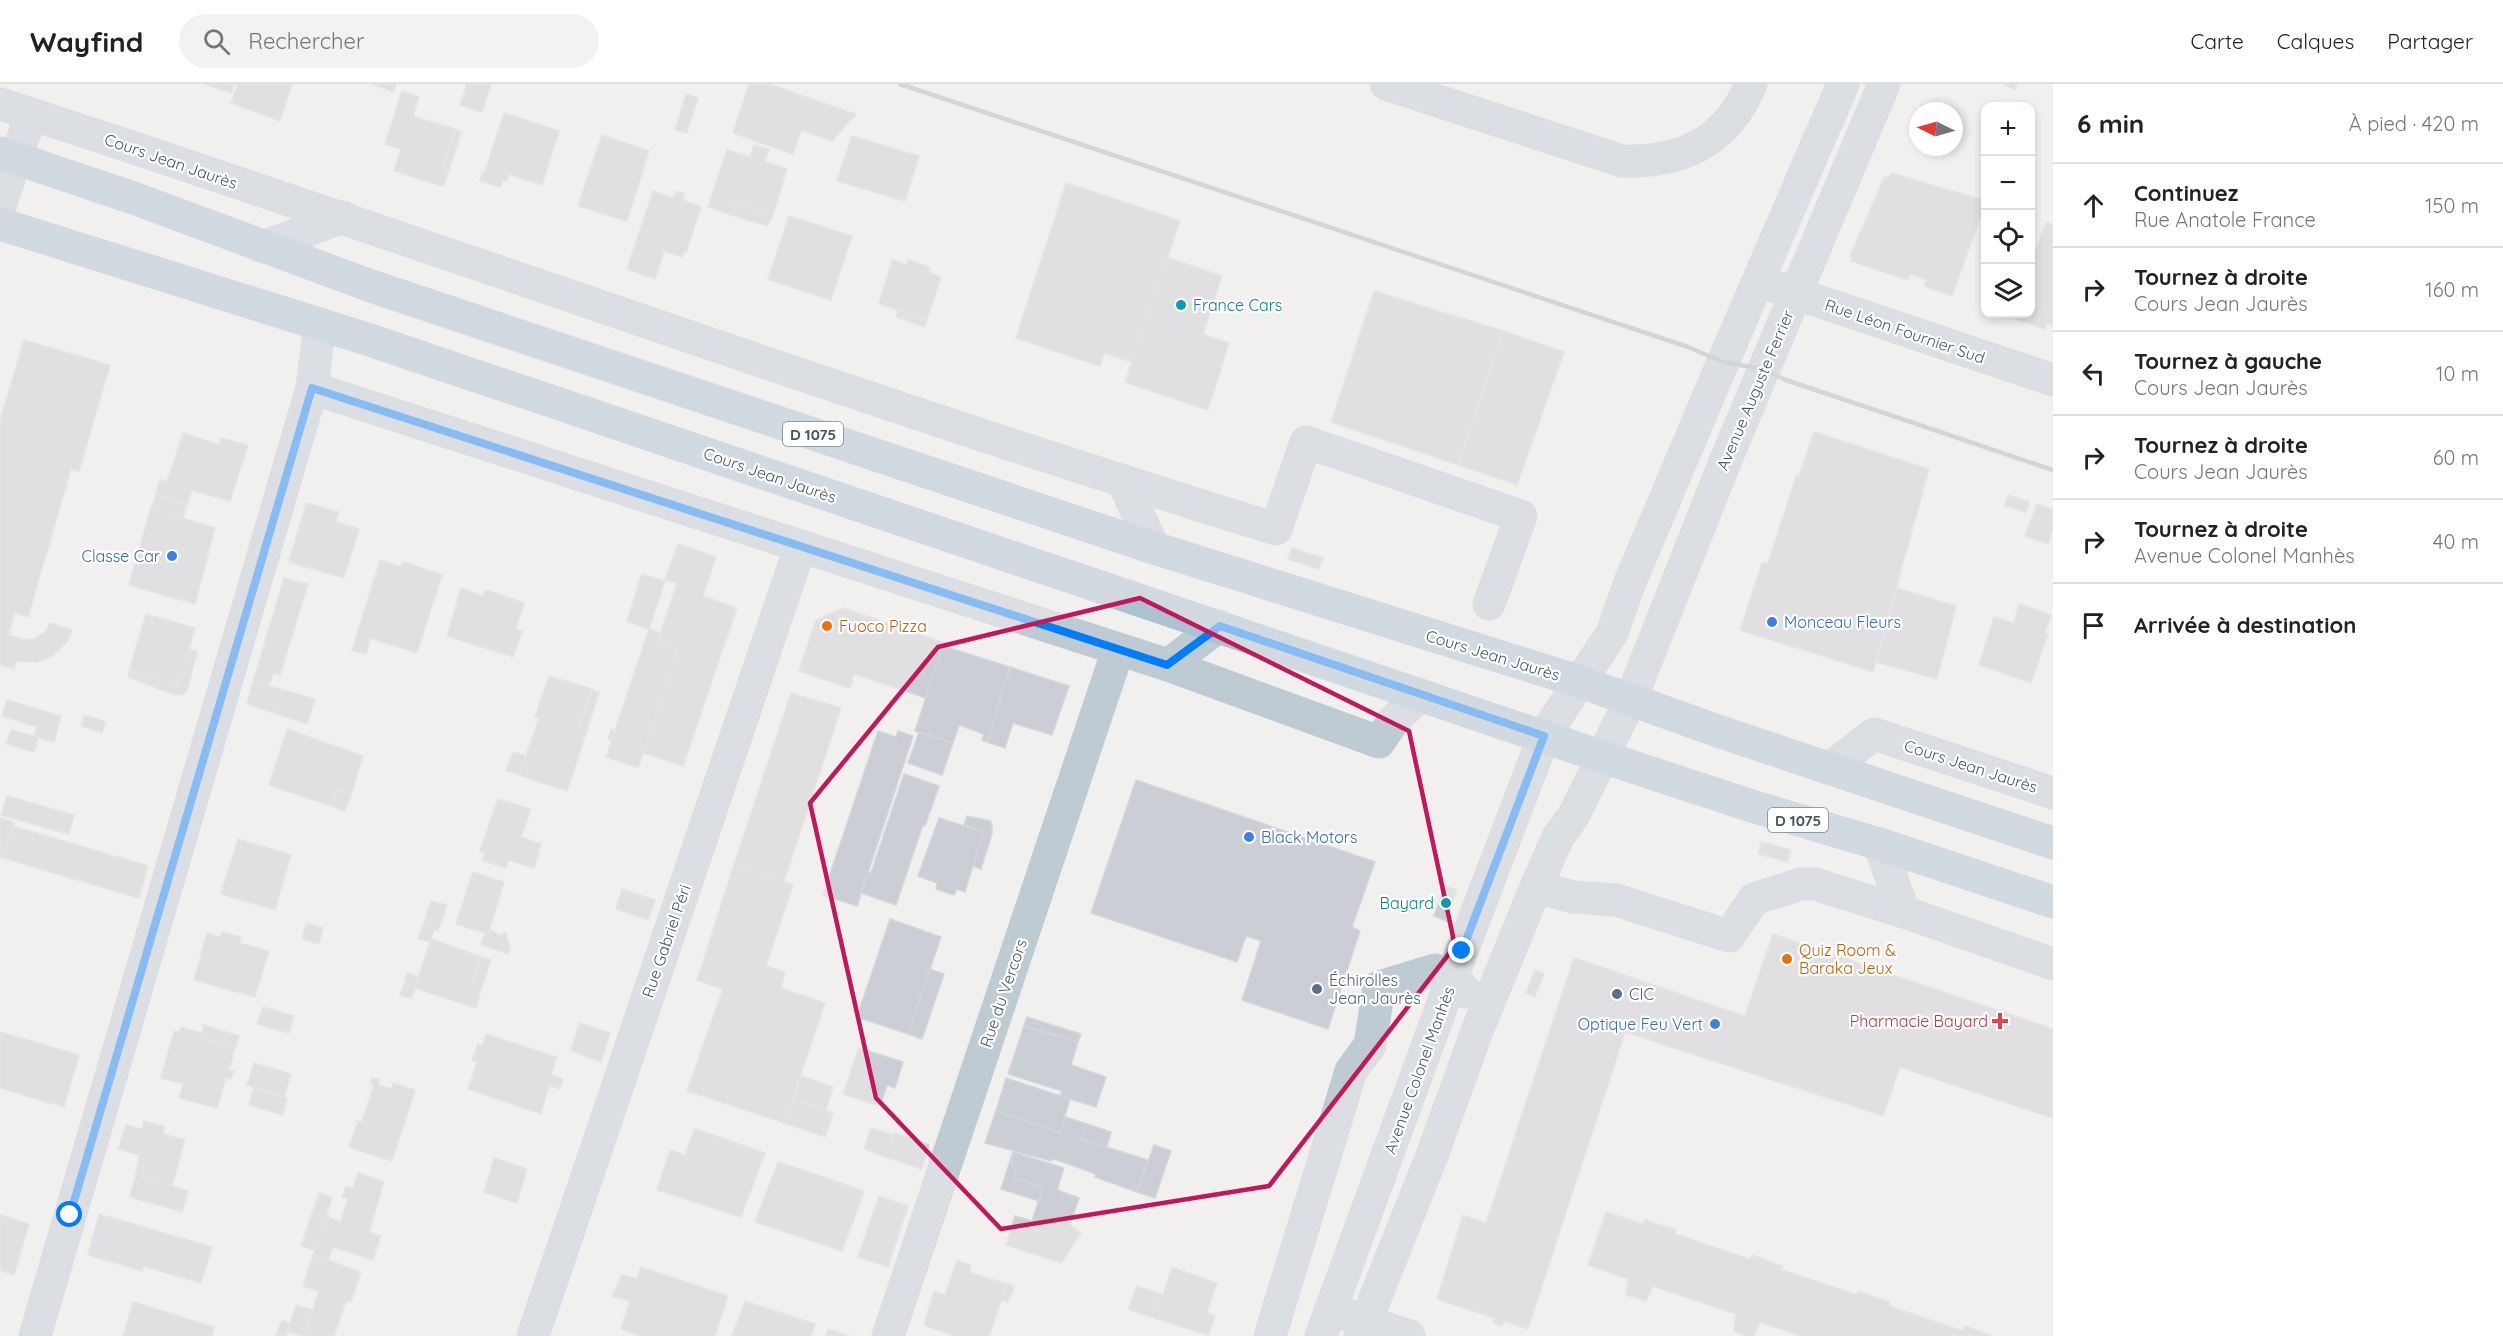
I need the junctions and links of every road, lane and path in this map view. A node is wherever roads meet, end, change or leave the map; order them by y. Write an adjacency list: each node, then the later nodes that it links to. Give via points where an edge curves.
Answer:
1 (1386, 84): 2 (street, via 1622,161 1650,162 1688,153 1717,133 1743,104)
2 (1751, 84)
3 (1843, 84): 12 (street)
4 (1884, 84): 13 (street, Avenue Auguste Ferrier)
5 (0, 104): 6 (street, Cours Jean Jaurès)
6 (31, 114): 7 (street); 9 (street, Cours Jean Jaurès)
7 (8, 156): 8 (street); 11 (main road, Cours Jean Jaurès / D 1075)
8 (0, 206)
9 (343, 217): 11 (street); 17 (street, Cours Jean Jaurès)
10 (0, 224): 14 (main road, Cours Jean Jaurès / D 1075)
11 (263, 247): 19 (main road, Cours Jean Jaurès / D 1075)
12 (1758, 281): 13 (street, Rue Léon Fournier Sud); 24 (street, via 1612,633)
13 (1797, 293): 15 (street, Rue Léon Fournier Sud); 26 (street, Avenue Auguste Ferrier, via 1726,457)
14 (320, 324): 16 (street); 21 (main road, Cours Jean Jaurès / D 1075)
15 (2053, 380)
16 (312, 388): 18 (street); 41 (street)
17 (1123, 482): 19 (street); 20 (street, Cours Jean Jaurès, via 1276,529 1306,442 1521,516)
18 (800, 547): 22 (street); 42 (street, Rue Gabriel Péri)
19 (1154, 548): 24 (main road, Cours Jean Jaurès / D 1075)
20 (1489, 604)
21 (1220, 626): 23 (street); 25 (main road, Cours Jean Jaurès / D 1075)
22 (1118, 650): 23 (street); 43 (street, Rue du Vercors)
23 (1167, 665): 25 (street, via 1379,742 1394,720)
24 (1578, 681): 26 (main road, Cours Jean Jaurès / D 1075); 27 (street, Avenue Colonel Manhès)
25 (1421, 695): 27 (main road, Cours Jean Jaurès / D 1075)
26 (1631, 699): 28 (street, Avenue Auguste Ferrier); 29 (main road, Cours Jean Jaurès / D 1075)
27 (1544, 736): 28 (main road, Cours Jean Jaurès / D 1075); 37 (street, Avenue Colonel Manhès)
28 (1603, 757): 32 (main road, Cours Jean Jaurès / D 1075); 33 (street, via 1574,815 1558,837)
29 (1829, 769): 30 (street, Cours Jean Jaurès, via 1874,734); 31 (main road, Cours Jean Jaurès / D 1075)
30 (2053, 793)
31 (2053, 843)
32 (1879, 844): 34 (main road, Cours Jean Jaurès / D 1075); 35 (street)
33 (1536, 887): 35 (street, via 1573,897 1616,900 1729,936 1754,899 1801,884 1815,884); 38 (street)
34 (2053, 902)
35 (1904, 912): 36 (street)
36 (2053, 964)
37 (1452, 978): 38 (street, via 1466,989 1466,1010 1414,1143); 39 (street, Avenue Colonel Manhès); 44 (street, via 1435,970 1379,987 1370,1045 1351,1071)
38 (1415, 1196): 40 (street)
39 (1326, 1322): 40 (street)
40 (1362, 1328): 45 (street)
41 (35, 1336)
42 (533, 1336)
43 (888, 1336)
44 (1270, 1336)
45 (1409, 1336)

